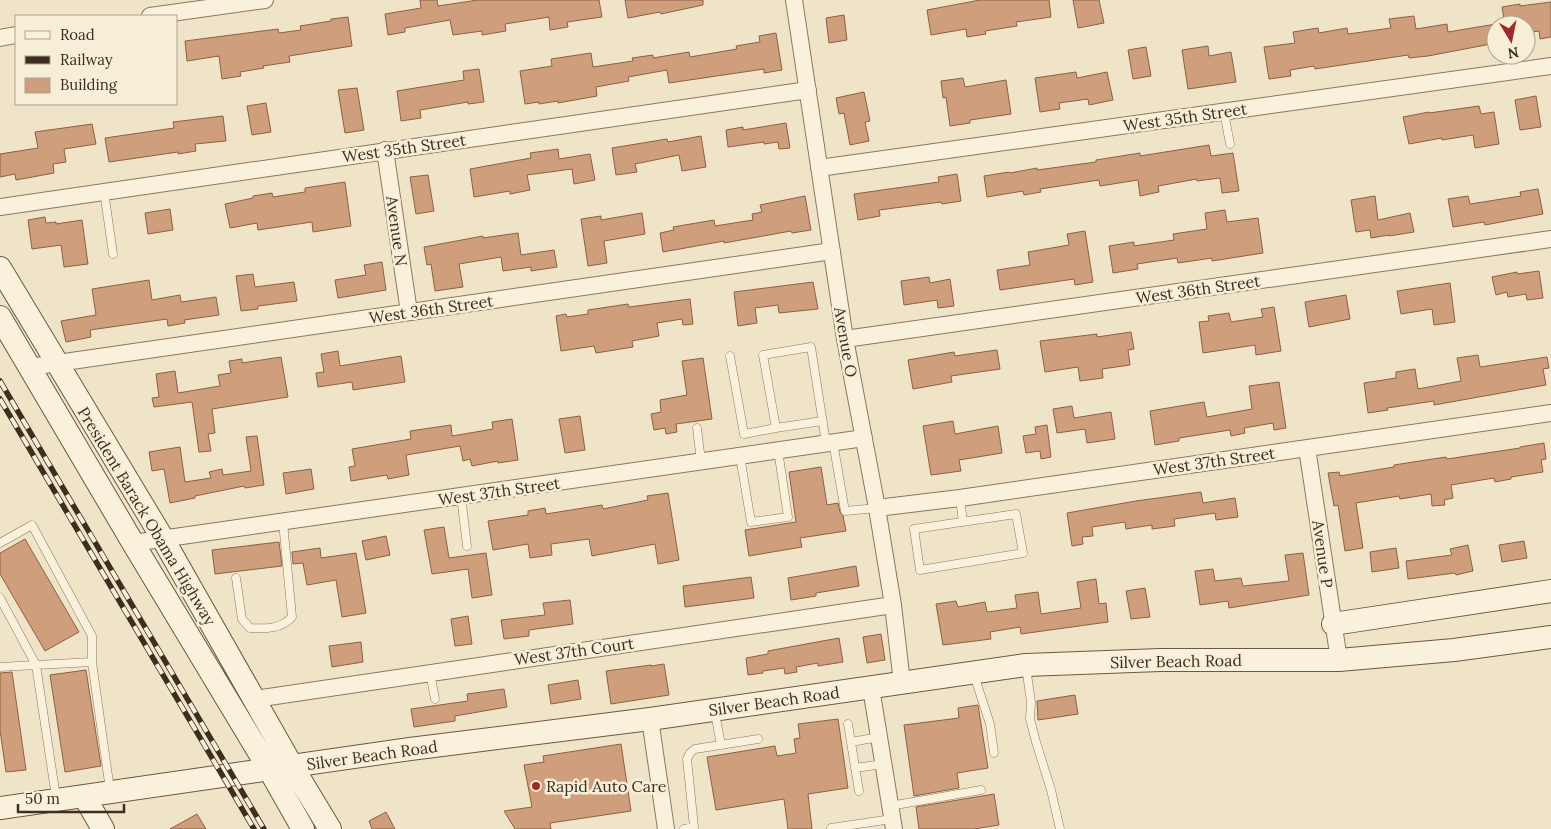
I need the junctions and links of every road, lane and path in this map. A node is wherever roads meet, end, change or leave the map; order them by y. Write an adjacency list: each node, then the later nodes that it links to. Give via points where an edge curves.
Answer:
1 (265, 0): 3 (street)
2 (794, 0): 7 (street, Avenue O)
3 (157, 15)
4 (15, 35): 5 (street)
5 (0, 38)
6 (1551, 66): 8 (street, West 35th Street)
7 (808, 90): 10 (street, West 35th Street); 11 (street, Avenue O)
8 (1224, 112): 9 (lane); 11 (street, West 35th Street)
9 (1230, 144)
10 (385, 150): 12 (street, West 35th Street); 18 (street, Avenue N)
11 (820, 168): 15 (street, Avenue O)
12 (104, 191): 13 (street, West 35th Street); 16 (lane)
13 (0, 207)
14 (1551, 239): 20 (street, West 36th Street)
15 (832, 251): 18 (street, West 36th Street); 20 (street, Avenue O)
16 (113, 254)
17 (0, 268): 22 (street, President Barack Obama Highway)
18 (409, 312): 22 (street, West 36th Street)
19 (0, 317): 23 (street, President Barack Obama Highway)
20 (845, 339): 28 (street, Avenue O)
21 (730, 356): 27 (lane, via 744,434)
22 (56, 364): 23 (street, West 36th Street); 39 (street, President Barack Obama Highway)
23 (30, 367): 41 (street, President Barack Obama Highway)
24 (1551, 413): 30 (street, West 37th Street)
25 (822, 421): 27 (lane); 27 (lane, via 811,347 764,355); 29 (lane)
26 (697, 428): 33 (lane)
27 (776, 428)
28 (864, 438): 29 (street, West 37th Street); 36 (street, Avenue O)
29 (829, 443): 31 (street, West 37th Street); 36 (lane, via 845,511)
30 (1307, 448): 35 (street, West 37th Street); 47 (street, Avenue P)
31 (778, 450): 32 (street, West 37th Street); 32 (lane, via 788,517 751,522)
32 (740, 456): 33 (street, West 37th Street)
33 (701, 461): 34 (street, West 37th Street)
34 (461, 496): 37 (street, West 37th Street); 42 (lane)
35 (960, 498): 36 (street, West 37th Street); 38 (lane)
36 (877, 508): 46 (street, Avenue O)
37 (283, 522): 39 (street, West 37th Street); 43 (lane, via 292,617 286,624 268,629 250,628 242,619)
38 (963, 522): 38 (lane, via 914,529 920,570 1023,553 1016,514)
39 (163, 540): 41 (street, West 37th Street); 58 (street, President Barack Obama Highway)
40 (0, 543): 50 (lane, via 32,525 92,636)
41 (133, 543): 71 (street, President Barack Obama Highway)
42 (467, 546)
43 (236, 578)
44 (1551, 591): 47 (street)
45 (0, 598): 51 (lane)
46 (893, 605): 55 (street, West 37th Court); 56 (street, Avenue O)
47 (1333, 624): 49 (street, Avenue P)
48 (1551, 637): 49 (street, Silver Beach Road)
49 (1339, 660): 52 (street, Silver Beach Road, via 1160,660)
50 (92, 662): 51 (lane); 74 (lane)
51 (36, 665): 53 (lane); 76 (lane)
52 (1026, 665): 54 (street, Silver Beach Road); 85 (lane, via 1030,719)
53 (0, 667)
54 (973, 672): 56 (street, Silver Beach Road); 67 (lane, via 990,724)
55 (430, 673): 58 (street, West 37th Court); 59 (lane)
56 (902, 683): 57 (street, Silver Beach Road)
57 (870, 688): 60 (street, Silver Beach Road); 65 (street)
58 (255, 699): 69 (street, President Barack Obama Highway)
59 (435, 699)
60 (715, 710): 61 (street, Silver Beach Road); 66 (lane)
61 (650, 719): 69 (street, Silver Beach Road); 83 (street)
62 (848, 724): 64 (lane)
63 (758, 739): 66 (lane)
64 (851, 742): 65 (lane); 70 (lane)
65 (879, 742): 68 (street)
66 (720, 745): 84 (lane, via 695,749 687,759 694,828)
67 (994, 753)
68 (883, 764): 70 (lane); 78 (street)
69 (292, 766): 71 (street, Silver Beach Road); 82 (street, President Barack Obama Highway)
70 (855, 768): 73 (lane)
71 (269, 770): 74 (street, Silver Beach Road); 81 (street, President Barack Obama Highway)
72 (981, 790): 78 (lane)
73 (859, 791)
74 (110, 792): 75 (street, Silver Beach Road)
75 (84, 796): 76 (street, Silver Beach Road); 80 (street)
76 (56, 800): 77 (street, Silver Beach Road)
77 (0, 808)
78 (892, 818): 79 (lane)
79 (831, 828)
80 (103, 829)
81 (303, 829)
82 (330, 829)
83 (666, 829)
84 (684, 829)
85 (1060, 829)

